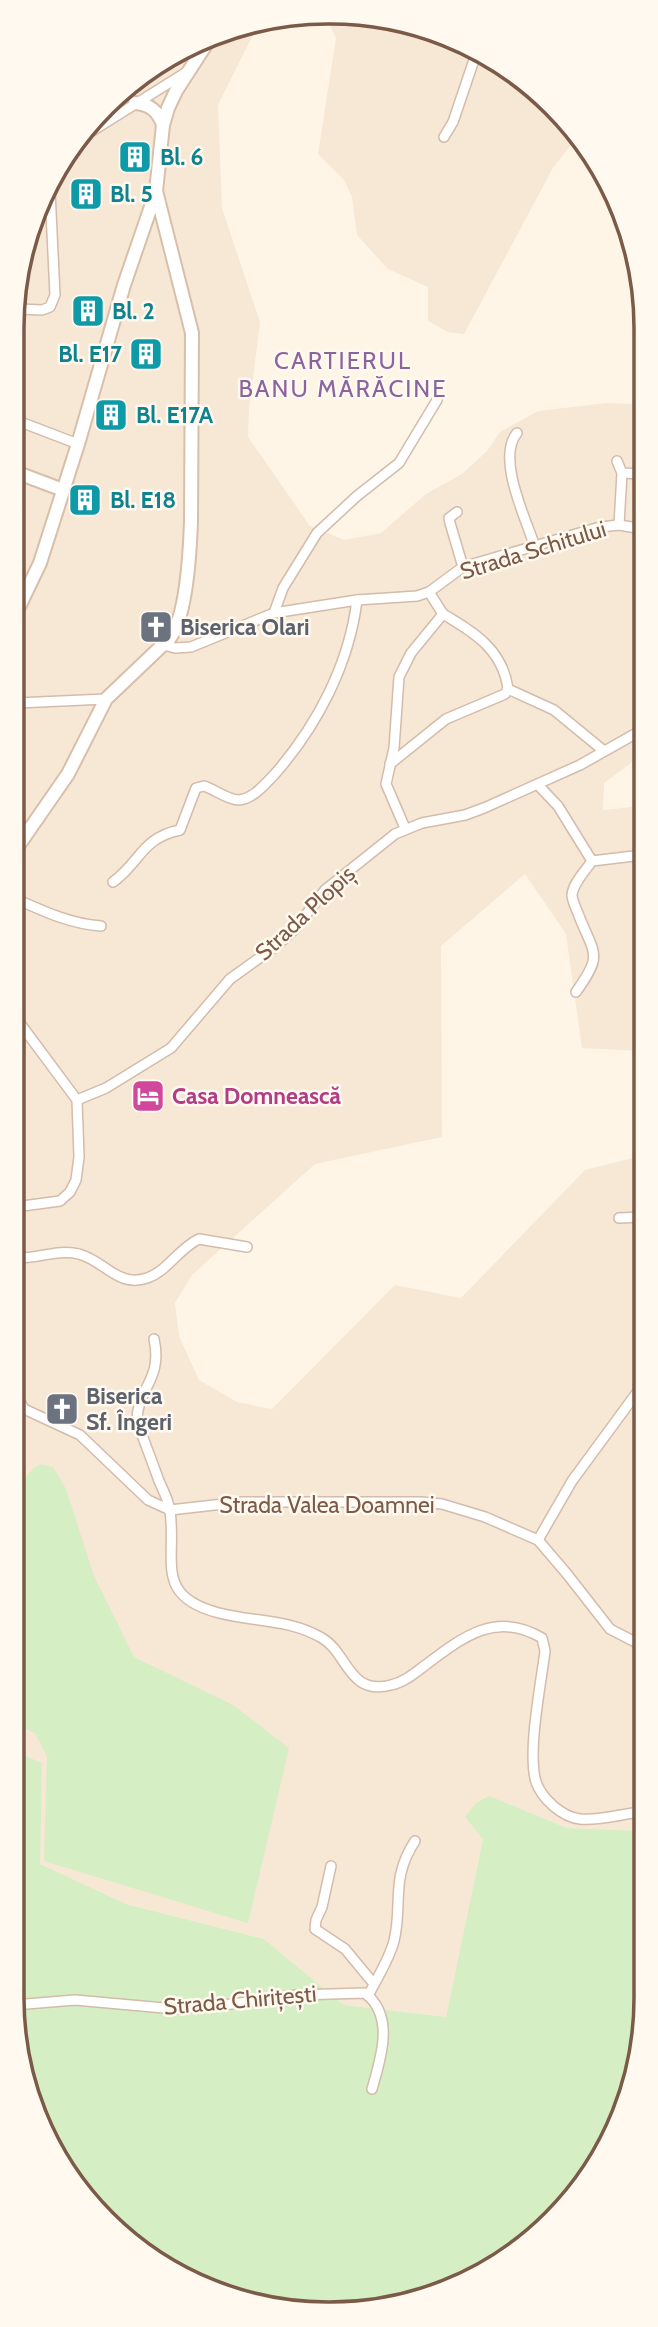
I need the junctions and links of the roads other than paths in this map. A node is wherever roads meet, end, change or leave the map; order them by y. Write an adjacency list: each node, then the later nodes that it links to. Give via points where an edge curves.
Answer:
1 (200, 53): 3 (street)
2 (474, 61): 7 (street)
3 (190, 71): 4 (street); 6 (street, via 171,100)
4 (135, 103): 5 (street); 6 (street, via 156,111)
5 (107, 121)
6 (163, 125): 8 (street)
7 (444, 137)
8 (156, 191): 14 (street); 30 (street, via 193,345 190,547 177,626)
9 (51, 206): 10 (street, via 55,295 50,307)
10 (25, 309)
11 (437, 400): 28 (street, via 399,463 317,533 283,588)
12 (24, 423): 14 (street)
13 (517, 433): 23 (street, via 509,460)
14 (78, 444): 19 (street)
15 (617, 461): 16 (street)
16 (622, 473): 17 (street); 21 (street)
17 (634, 474)
18 (24, 475): 19 (street)
19 (63, 491): 26 (street)
20 (457, 512): 24 (street, via 449,518)
21 (619, 525): 22 (street, Strada Schitului); 23 (street, Strada Schitului)
22 (634, 528)
23 (535, 547): 24 (street, Strada Schitului)
24 (463, 567): 25 (street, Strada Schitului)
25 (429, 592): 27 (street, Strada Schitului); 29 (street, Strada Schitului)
26 (24, 596)
27 (357, 600): 28 (street, Strada Schitului); 42 (street, via 350,638 323,703 278,770 240,800 204,786 196,788 180,830 155,839)
28 (274, 613): 30 (street, Strada Schitului, via 191,647)
29 (443, 614): 31 (street, via 487,643); 36 (street, via 401,669)
30 (164, 645): 32 (street)
31 (508, 690): 35 (street, via 554,710); 36 (street, via 446,719)
32 (106, 699): 33 (street); 39 (street, via 68,774)
33 (24, 703)
34 (634, 734): 35 (street, Strada Plopiș)
35 (604, 751): 37 (street, Strada Plopiș)
36 (390, 764): 38 (street, via 386,784)
37 (538, 785): 38 (street, Strada Plopiș, via 465,815); 41 (street, via 558,806)
38 (405, 828): 47 (street, Strada Plopiș, via 325,890 276,946 230,979 171,1048 106,1088)
39 (24, 837)
40 (634, 856): 41 (street)
41 (592, 861): 45 (street, via 572,894 594,950 590,974)
42 (113, 882)
43 (24, 902): 44 (street, via 84,925)
44 (101, 926)
45 (576, 992)
46 (24, 1029): 47 (street)
47 (77, 1100): 48 (street, via 79,1157 73,1188 54,1204)
48 (24, 1206)
49 (634, 1217): 50 (street)
50 (620, 1218)
51 (247, 1247): 52 (street, via 199,1239 156,1274 135,1281 122,1279 75,1253)
52 (24, 1258)
53 (153, 1339): 56 (street, via 156,1367 137,1421)
54 (634, 1397): 57 (street, via 572,1481)
55 (24, 1412): 56 (street, via 80,1435 142,1495)
56 (170, 1510): 57 (street, Strada Valea Doamnei, via 267,1501 442,1504); 59 (street, via 171,1574 187,1599 220,1613 309,1631 326,1640 348,1671 364,1684 400,1682 450,1646 494,1627 509,1625 542,1638 545,1651 534,1760 542,1793 565,1814 581,1819)
57 (538, 1540): 58 (street, Strada Valea Doamnei, via 610,1629)
58 (634, 1642)
59 (634, 1813)
60 (415, 1841): 62 (street, via 398,1884 394,1942)
61 (331, 1866): 62 (street, via 315,1928 345,1949)
62 (374, 1984): 63 (street)
63 (368, 1996): 64 (street, Strada Chirițești, via 360,1992 297,1995 175,2009 75,2000); 65 (street, via 384,2030)
64 (24, 2004)
65 (372, 2089)

